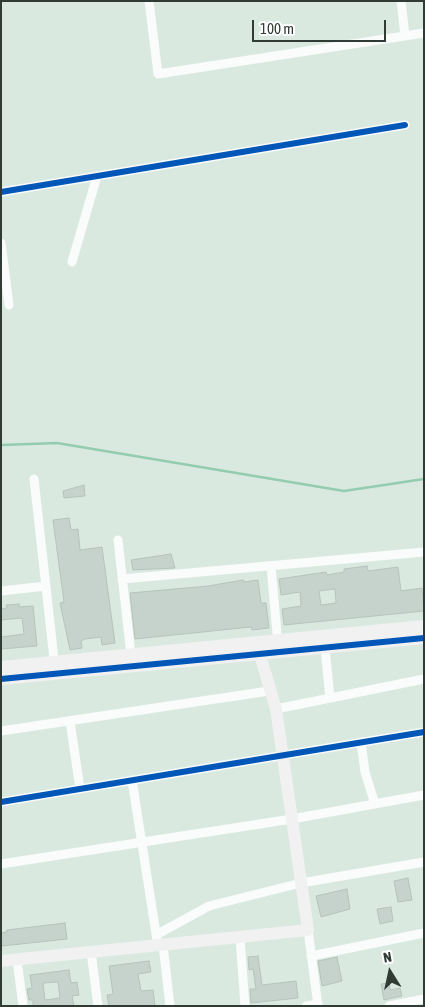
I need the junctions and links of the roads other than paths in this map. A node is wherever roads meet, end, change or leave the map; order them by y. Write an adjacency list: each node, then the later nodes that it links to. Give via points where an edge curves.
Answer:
1 (148, 1): 4 (street, via 158,74)
2 (401, 1): 4 (street)
3 (424, 33): 4 (street)
4 (405, 36)
5 (405, 125): 6 (street)
6 (97, 176): 7 (street); 9 (street)
7 (1, 192)
8 (1, 243): 10 (street)
9 (72, 262)
10 (9, 305)
11 (34, 479): 16 (street)
12 (118, 540): 15 (street)
13 (424, 552): 14 (street)
14 (271, 566): 15 (street); 20 (street)
15 (122, 579): 23 (street)
16 (46, 586): 17 (street); 25 (street)
17 (1, 591)
18 (424, 626): 20 (street)
19 (424, 638): 21 (street)
20 (278, 646): 21 (street); 22 (street); 23 (street)
21 (326, 648): 29 (street)
22 (260, 654): 25 (street); 28 (street)
23 (131, 655): 25 (street)
24 (1, 667): 25 (street)
25 (55, 668): 27 (street)
26 (424, 678): 29 (street)
27 (1, 679)
28 (269, 691): 30 (street); 31 (street)
29 (330, 698): 30 (street)
30 (276, 709): 35 (street)
31 (70, 721): 32 (street); 37 (street)
32 (1, 731)
33 (424, 732): 34 (street)
34 (360, 742): 35 (street); 40 (street)
35 (283, 755): 36 (street); 41 (street)
36 (132, 780): 37 (street); 42 (street)
37 (80, 789): 39 (street)
38 (424, 795): 40 (street)
39 (1, 802)
40 (375, 804): 41 (street)
41 (292, 820): 42 (street); 45 (street)
42 (142, 843): 44 (street); 49 (street)
43 (424, 862): 45 (street)
44 (1, 864)
45 (301, 883): 46 (street); 49 (street, via 209,906)
46 (308, 930): 48 (street); 51 (street)
47 (424, 933): 51 (street)
48 (240, 938): 49 (street); 59 (street)
49 (159, 942): 50 (street); 58 (street)
50 (91, 952): 52 (street); 57 (street)
51 (311, 956): 55 (street)
52 (17, 960): 53 (street); 56 (street)
53 (1, 961)
54 (424, 999): 61 (street)
55 (318, 1005): 60 (street)
56 (23, 1006)
57 (98, 1006)
58 (170, 1006)
59 (245, 1006)
60 (306, 1006)
61 (389, 1006)

